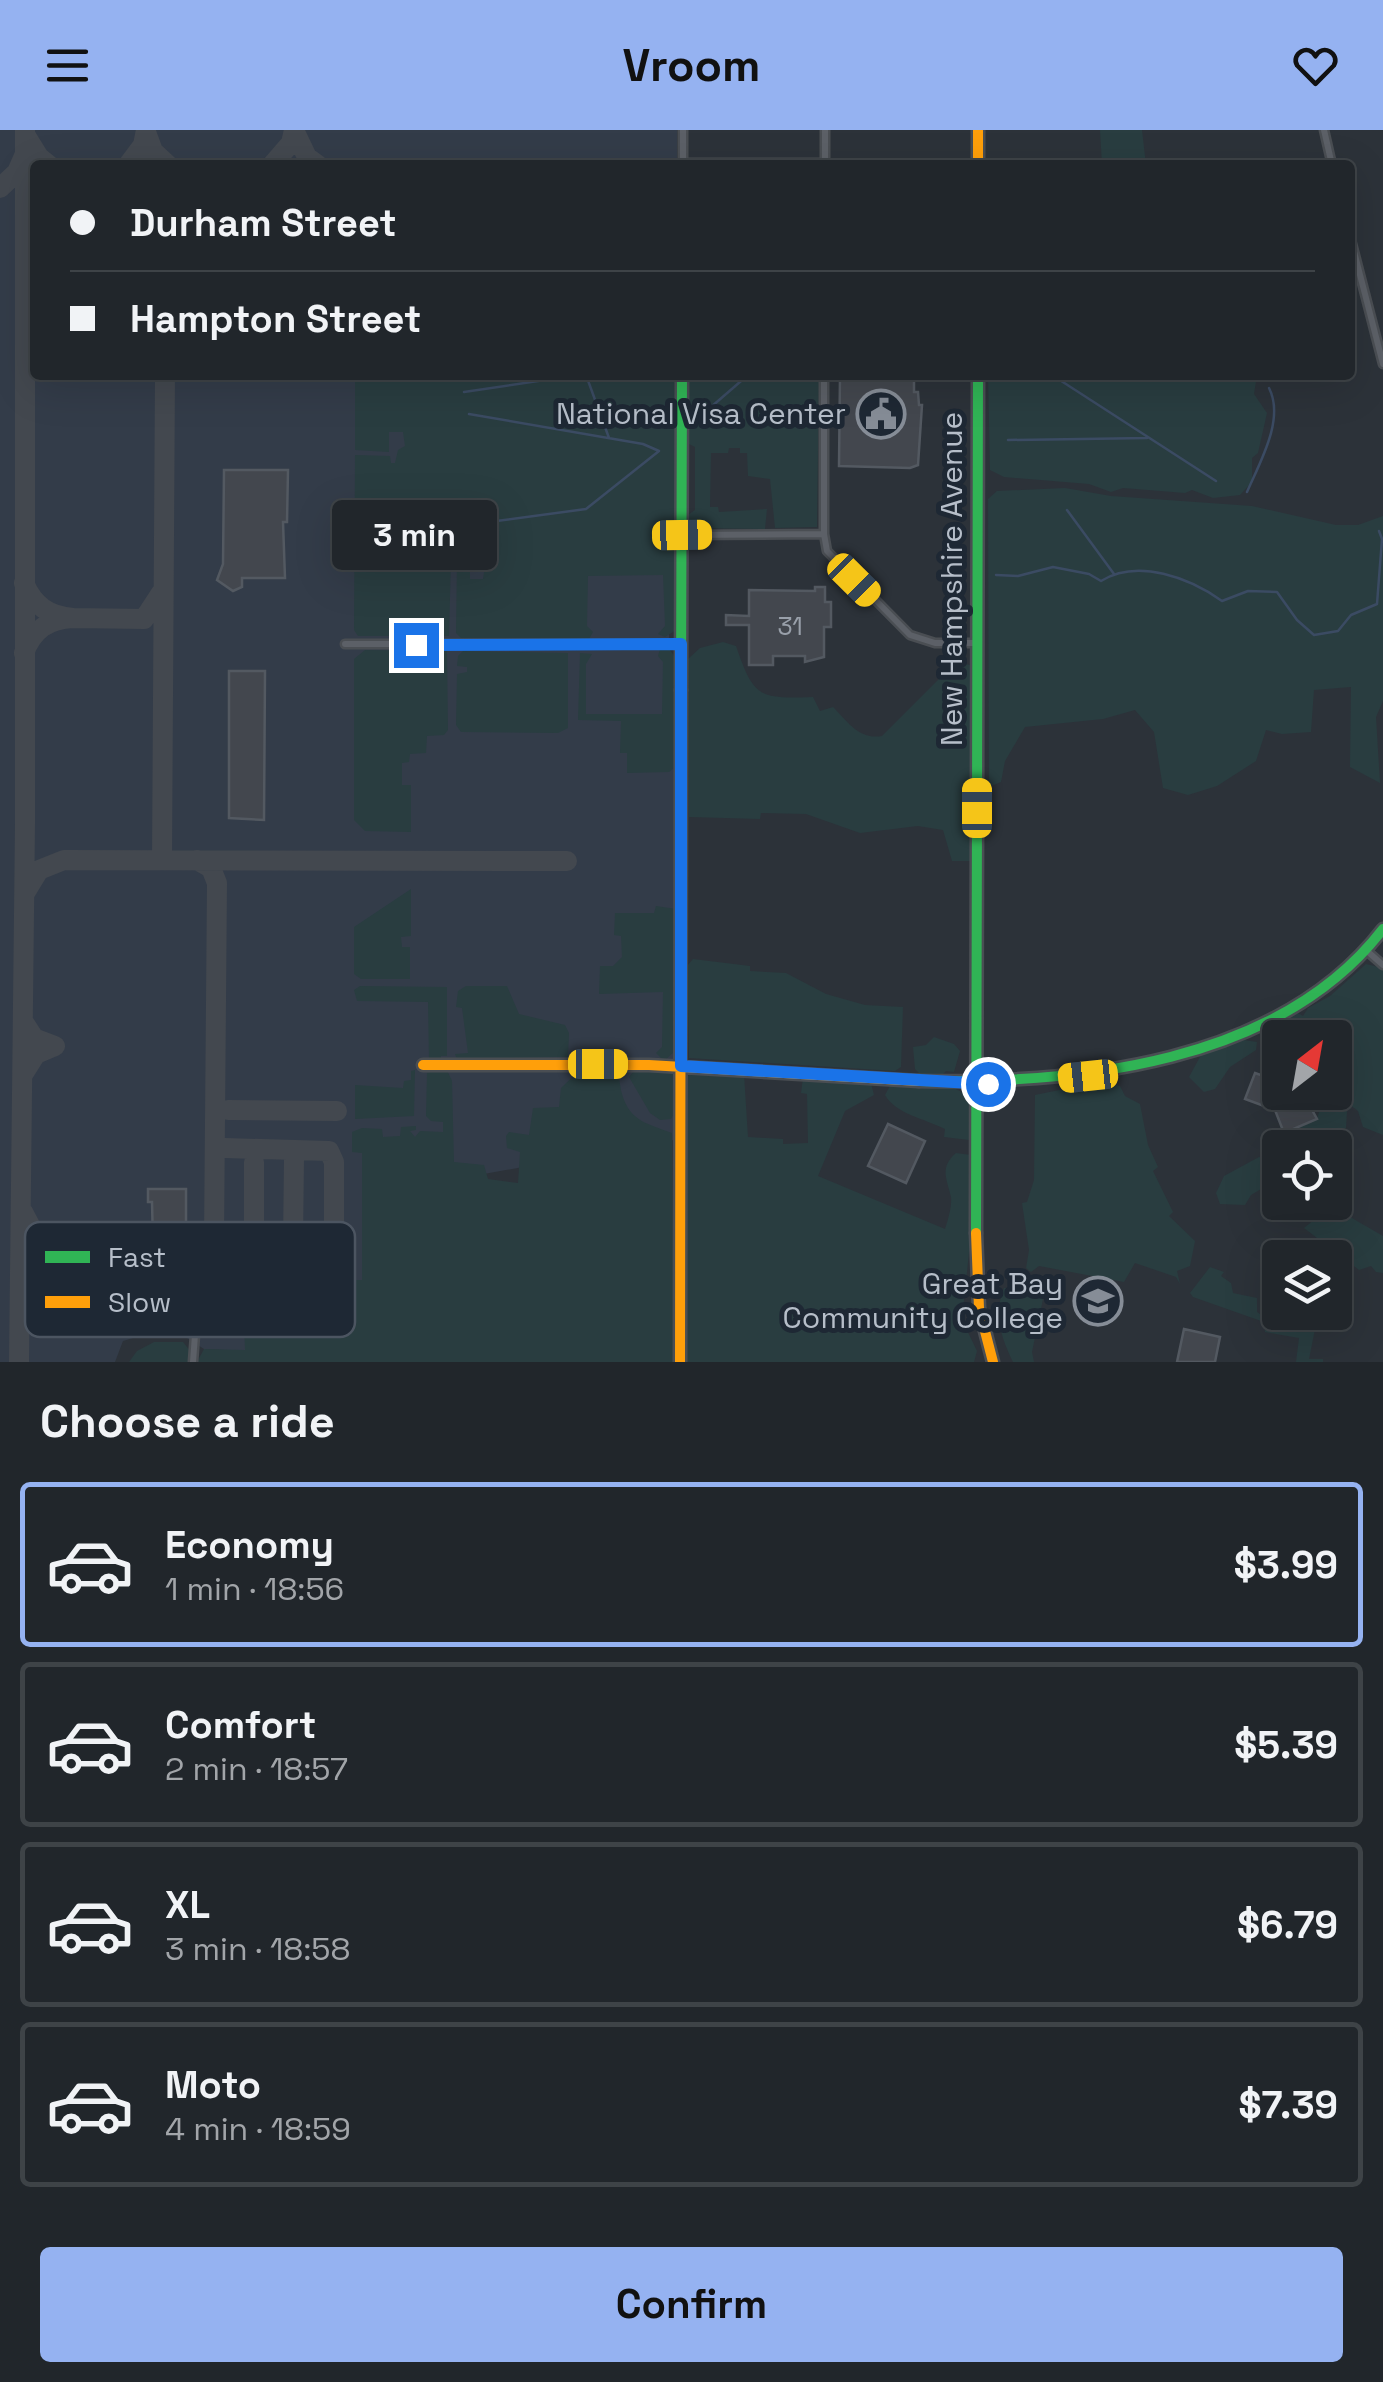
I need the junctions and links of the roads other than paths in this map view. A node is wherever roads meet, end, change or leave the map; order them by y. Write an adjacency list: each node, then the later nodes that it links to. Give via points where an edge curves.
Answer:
1 (683, 130): 5 (street)
2 (825, 130): 6 (street)
3 (978, 130): 7 (street)
4 (1324, 130): 8 (street)
5 (683, 160)
6 (825, 160)
7 (978, 160)
8 (1331, 160)
9 (1355, 255): 10 (street)
10 (1383, 364)
11 (682, 380): 15 (street)
12 (824, 380): 14 (street)
13 (978, 380): 16 (street, New Hampshire Avenue)
14 (824, 534): 15 (street); 16 (street, via 832,558 910,635)
15 (682, 535): 18 (street)
16 (977, 643): 24 (street, New Hampshire Avenue)
17 (345, 644): 18 (street)
18 (681, 644): 23 (street)
19 (1383, 929): 20 (street)
20 (1367, 950): 21 (street); 24 (street, via 1307,1000 1192,1050 1088,1076)
21 (1383, 965)
22 (422, 1065): 23 (street)
23 (681, 1066): 24 (street); 27 (street)
24 (976, 1084): 28 (street, New Hampshire Avenue, via 976,1286)
25 (195, 1337): 26 (street)
26 (193, 1362)
27 (680, 1362)
28 (993, 1362)

